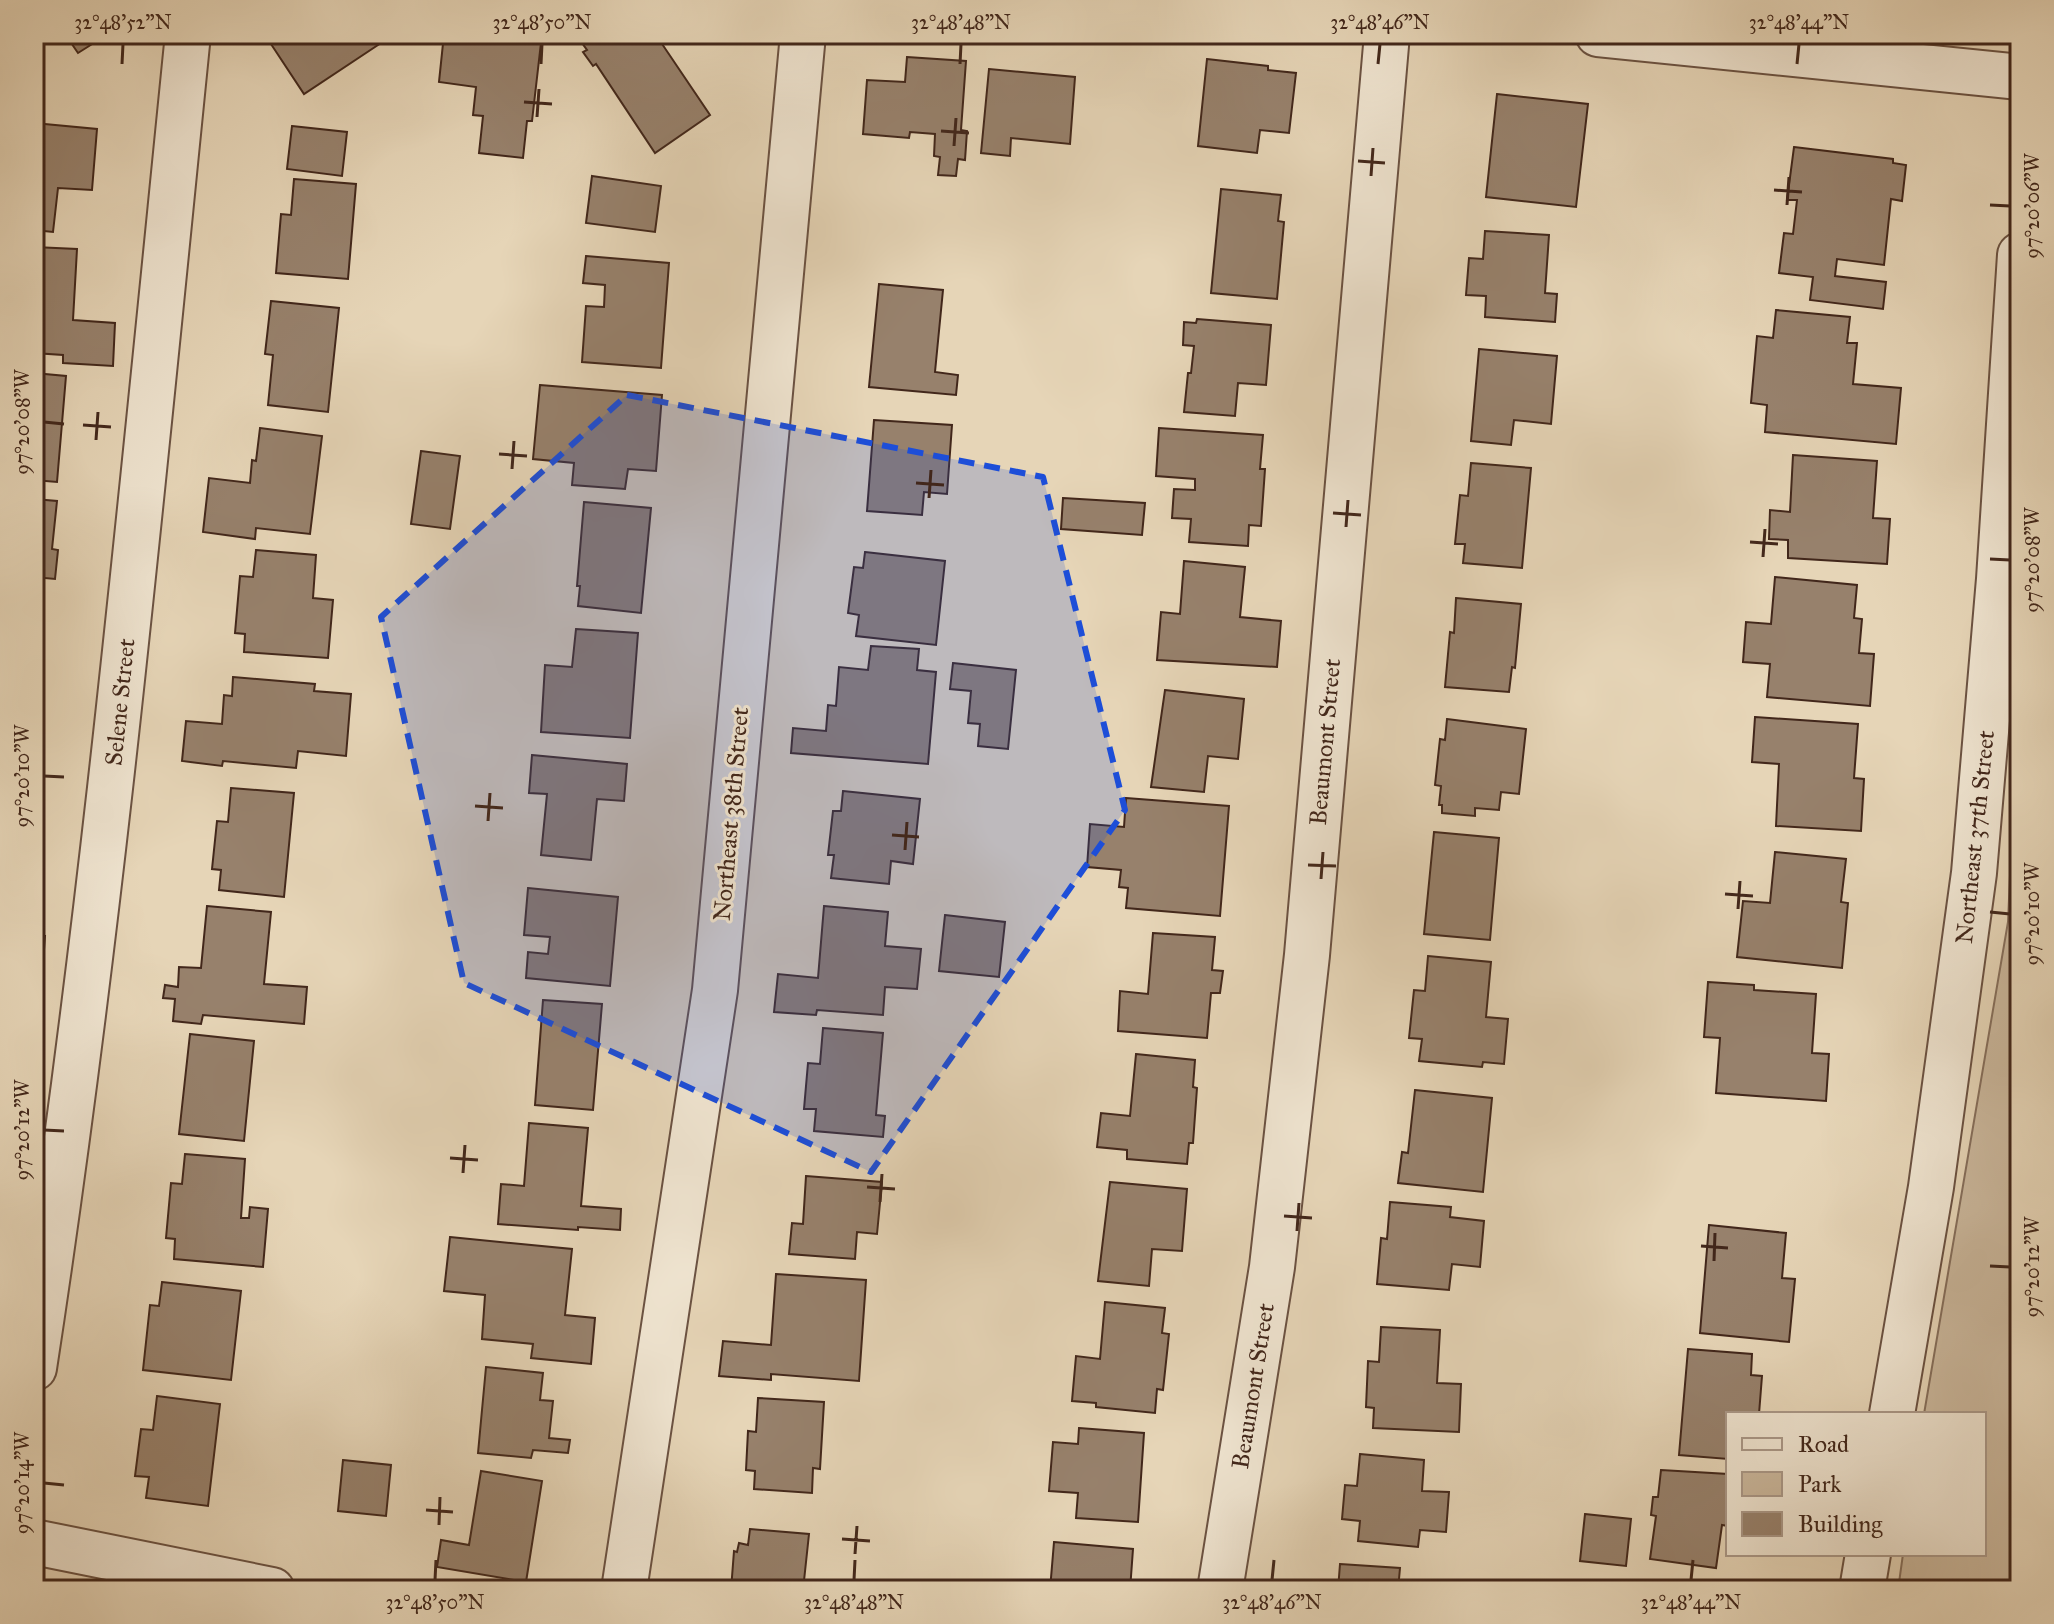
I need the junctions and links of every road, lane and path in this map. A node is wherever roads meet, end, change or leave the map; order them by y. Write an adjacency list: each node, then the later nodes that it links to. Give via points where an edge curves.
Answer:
1 (188, 34): 7 (street, Selene Street, via 111,791)
2 (803, 34): 12 (street, Northeast 38th Street, via 715,990)
3 (1387, 34): 13 (street, Beaumont Street, via 1307,955 1272,1267)
4 (1598, 34): 5 (street)
5 (2020, 77)
6 (2020, 255): 8 (street, Northeast 37th Street, via 1974,873 1931,1187)
7 (34, 1368)
8 (1892, 1412)
9 (34, 1542): 11 (street)
10 (1868, 1556): 14 (street)
11 (272, 1590)
12 (624, 1590)
13 (1220, 1590)
14 (1862, 1590)

